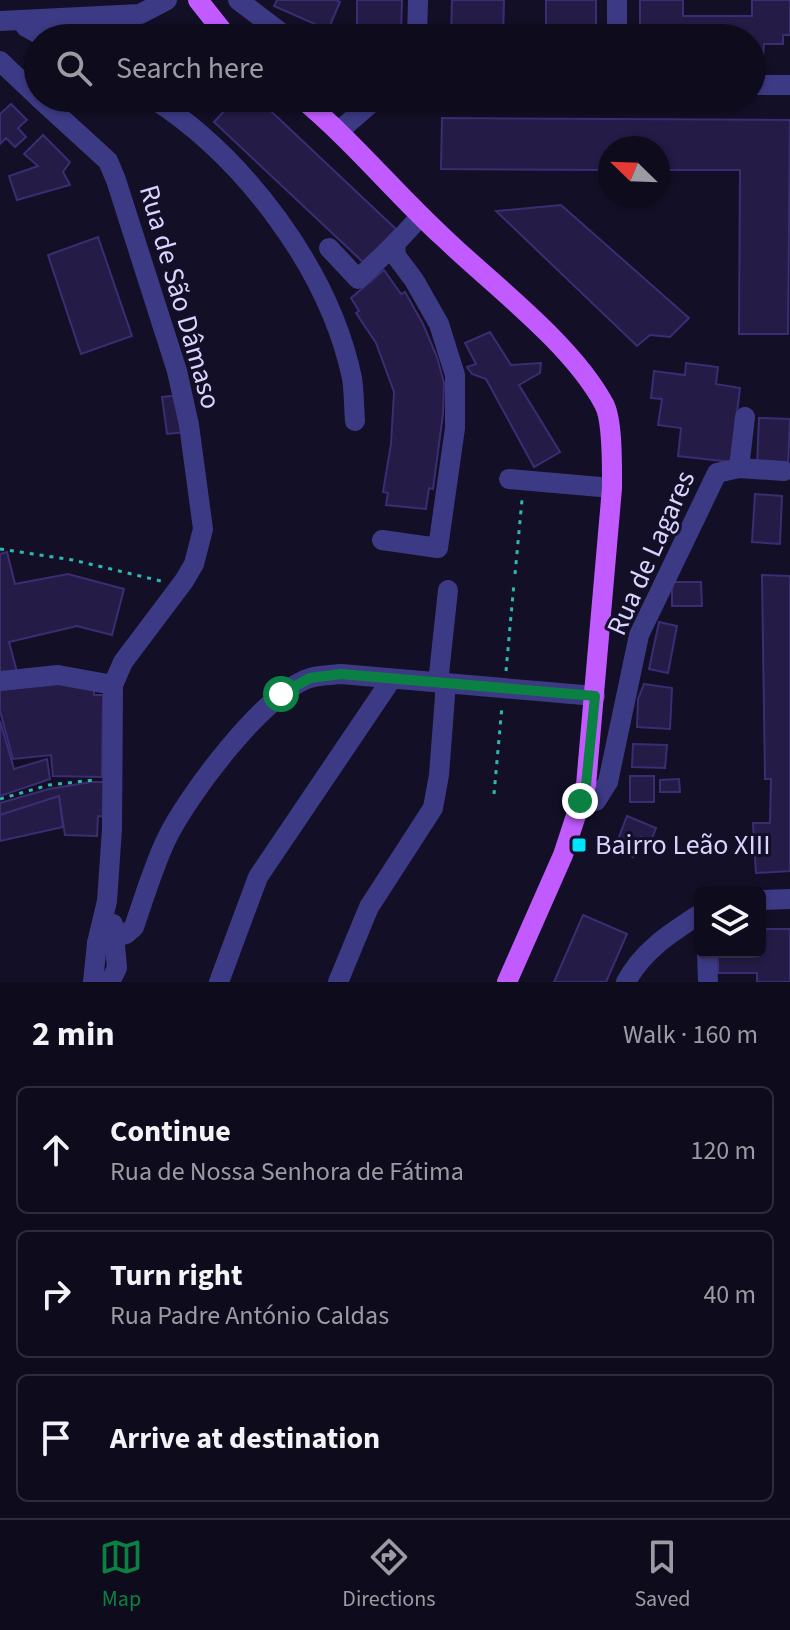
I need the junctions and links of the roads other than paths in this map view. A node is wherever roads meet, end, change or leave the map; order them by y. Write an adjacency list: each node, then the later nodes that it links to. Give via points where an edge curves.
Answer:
1 (167, 0): 6 (street, via 140,14)
2 (198, 0): 9 (main road)
3 (238, 0): 10 (street)
4 (418, 0): 11 (street)
5 (617, 0): 12 (street)
6 (21, 20): 7 (street); 8 (street)
7 (0, 21)
8 (24, 24)
9 (217, 24)
10 (270, 24)
11 (417, 24)
12 (617, 24)
13 (0, 61): 14 (street, Rua de São Dâmaso)
14 (24, 83)
15 (766, 85): 16 (street)
16 (790, 85)
17 (55, 112): 36 (street, Rua de São Dâmaso, via 108,161 177,371 203,529 194,564 123,662)
18 (172, 112): 26 (street, via 200,132 247,180 300,251 331,314 352,378)
19 (319, 112): 21 (main road)
20 (361, 112): 21 (street)
21 (339, 131): 22 (main road)
22 (421, 216): 23 (street); 30 (main road, via 566,352 605,406)
23 (395, 244): 24 (street, via 358,279); 31 (street, via 396,256 439,324 455,375 455,428 438,548)
24 (329, 248)
25 (745, 417): 27 (street, Rua de Lagares)
26 (355, 421)
27 (739, 468): 28 (street, Rua de Lagares); 38 (street, Rua de Lagares, via 717,473 659,591 639,635 608,782 596,801)
28 (784, 471)
29 (516, 479): 30 (street)
30 (612, 488): 37 (main road)
31 (382, 540)
32 (448, 590): 35 (street)
33 (391, 680): 35 (street); 42 (street, via 341,674 310,678 281,694 193,792 166,840 134,927); 46 (street, via 258,877)
34 (0, 681): 36 (street, via 58,675)
35 (442, 683): 37 (street); 47 (street, via 433,808 369,907)
36 (113, 685): 42 (street, Rua de São Dâmaso)
37 (595, 696): 38 (main road)
38 (580, 801): 48 (main road, via 563,855)
39 (790, 899): 40 (street)
40 (766, 900)
41 (694, 918): 49 (street, via 660,939)
42 (106, 940): 44 (street, Rua de São Dâmaso); 45 (street, Rua de São Dâmaso, via 117,968)
43 (707, 958): 50 (street)
44 (93, 982)
45 (110, 982)
46 (219, 982)
47 (338, 982)
48 (507, 982)
49 (626, 982)
50 (708, 982)

